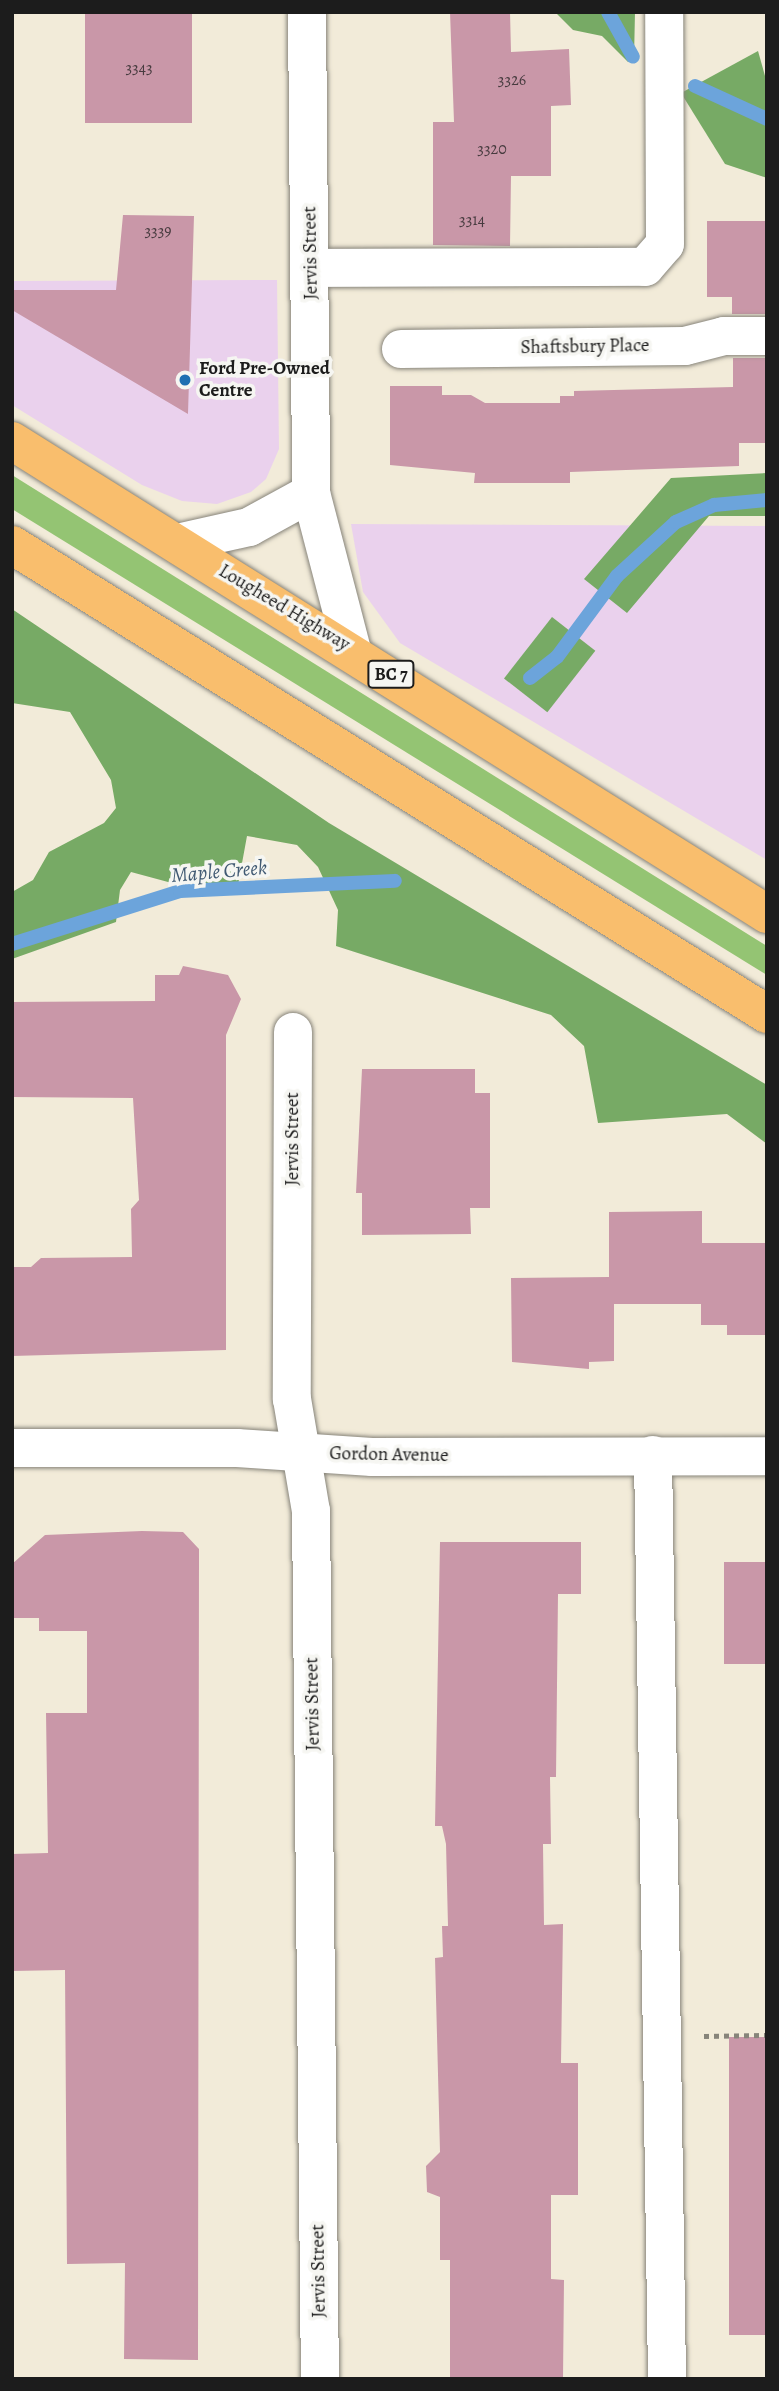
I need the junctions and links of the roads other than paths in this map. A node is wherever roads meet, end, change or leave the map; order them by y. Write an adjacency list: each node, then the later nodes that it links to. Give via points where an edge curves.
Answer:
1 (307, 12): 3 (street, Jervis Street)
2 (664, 12): 3 (street, via 665,244 645,267)
3 (312, 268): 7 (street, Jervis Street)
4 (767, 336): 5 (street, Shaftsbury Place, via 724,336 685,346)
5 (401, 349)
6 (12, 441): 8 (main road, Lougheed Highway / BC 7)
7 (311, 493): 8 (street, via 249,527); 10 (street, Jervis Street)
8 (177, 542): 10 (main road, Lougheed Highway / BC 7)
9 (12, 545): 12 (main road)
10 (352, 650): 11 (main road, Lougheed Highway / BC 7)
11 (767, 914)
12 (767, 1014)
13 (293, 1032): 15 (street, Jervis Street, via 292,1399)
14 (12, 1448): 15 (street, Gordon Avenue)
15 (301, 1452): 16 (street, Gordon Avenue); 18 (street, Jervis Street, via 312,1511)
16 (653, 1455): 17 (street, Gordon Avenue); 19 (street)
17 (767, 1456)
18 (320, 2379)
19 (667, 2379)

